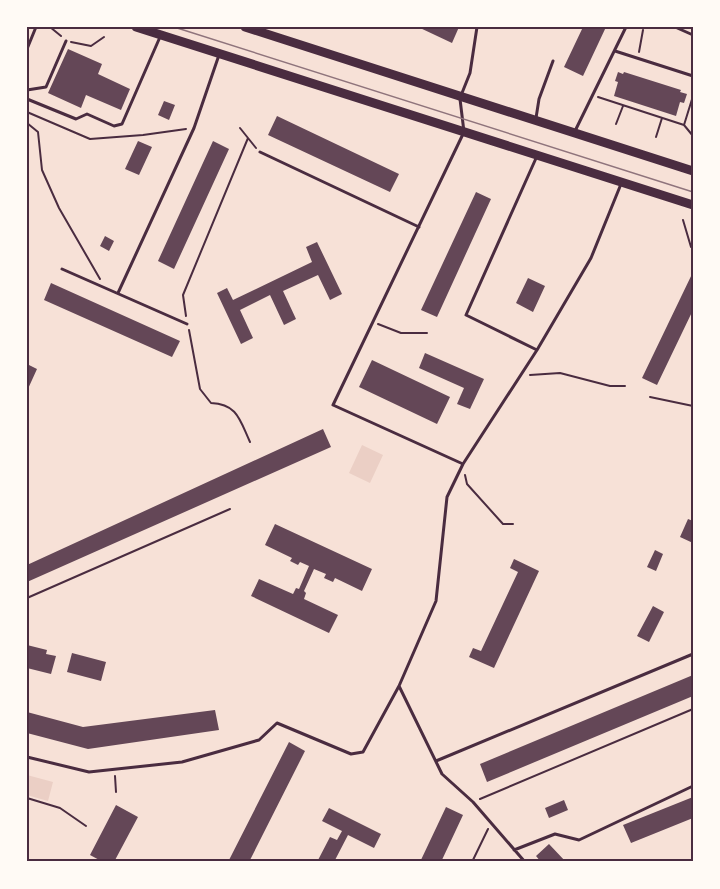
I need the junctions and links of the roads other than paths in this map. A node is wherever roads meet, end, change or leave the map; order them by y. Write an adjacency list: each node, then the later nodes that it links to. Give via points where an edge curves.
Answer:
1 (36, 27): 10 (lane)
2 (136, 27): 7 (main road)
3 (477, 27): 16 (lane, via 470,73)
4 (626, 27): 11 (lane)
5 (675, 27): 8 (lane)
6 (250, 28): 16 (main road)
7 (160, 35): 12 (main road); 17 (lane, via 122,124 114,126 87,114 76,119)
8 (693, 35)
9 (66, 40): 15 (lane, via 46,87)
10 (27, 49)
11 (614, 51): 14 (lane); 20 (lane)
12 (219, 54): 19 (main road); 28 (lane, via 194,128)
13 (553, 61): 18 (lane)
14 (693, 76)
15 (27, 90)
16 (460, 97): 18 (main road); 19 (lane)
17 (27, 99)
18 (535, 120): 20 (main road)
19 (464, 132): 22 (main road); 26 (lane)
20 (574, 132): 23 (main road)
21 (260, 152): 26 (lane)
22 (538, 156): 24 (main road); 30 (lane, via 466,315)
23 (693, 171)
24 (622, 183): 25 (main road); 30 (lane, via 591,258)
25 (693, 205)
26 (419, 227): 31 (lane, via 333,405)
27 (63, 269): 28 (lane)
28 (118, 293): 29 (lane)
29 (188, 324)
30 (537, 350): 31 (lane)
31 (463, 464): 33 (lane, via 447,497 436,601)
32 (693, 654): 35 (lane)
33 (399, 686): 34 (lane, via 363,752 351,754 276,723 259,740 182,762 89,772); 35 (lane)
34 (27, 757)
35 (436, 761): 37 (lane, via 442,774 473,802)
36 (693, 786): 37 (lane, via 579,840 555,834)
37 (514, 850): 38 (lane)
38 (525, 862)

